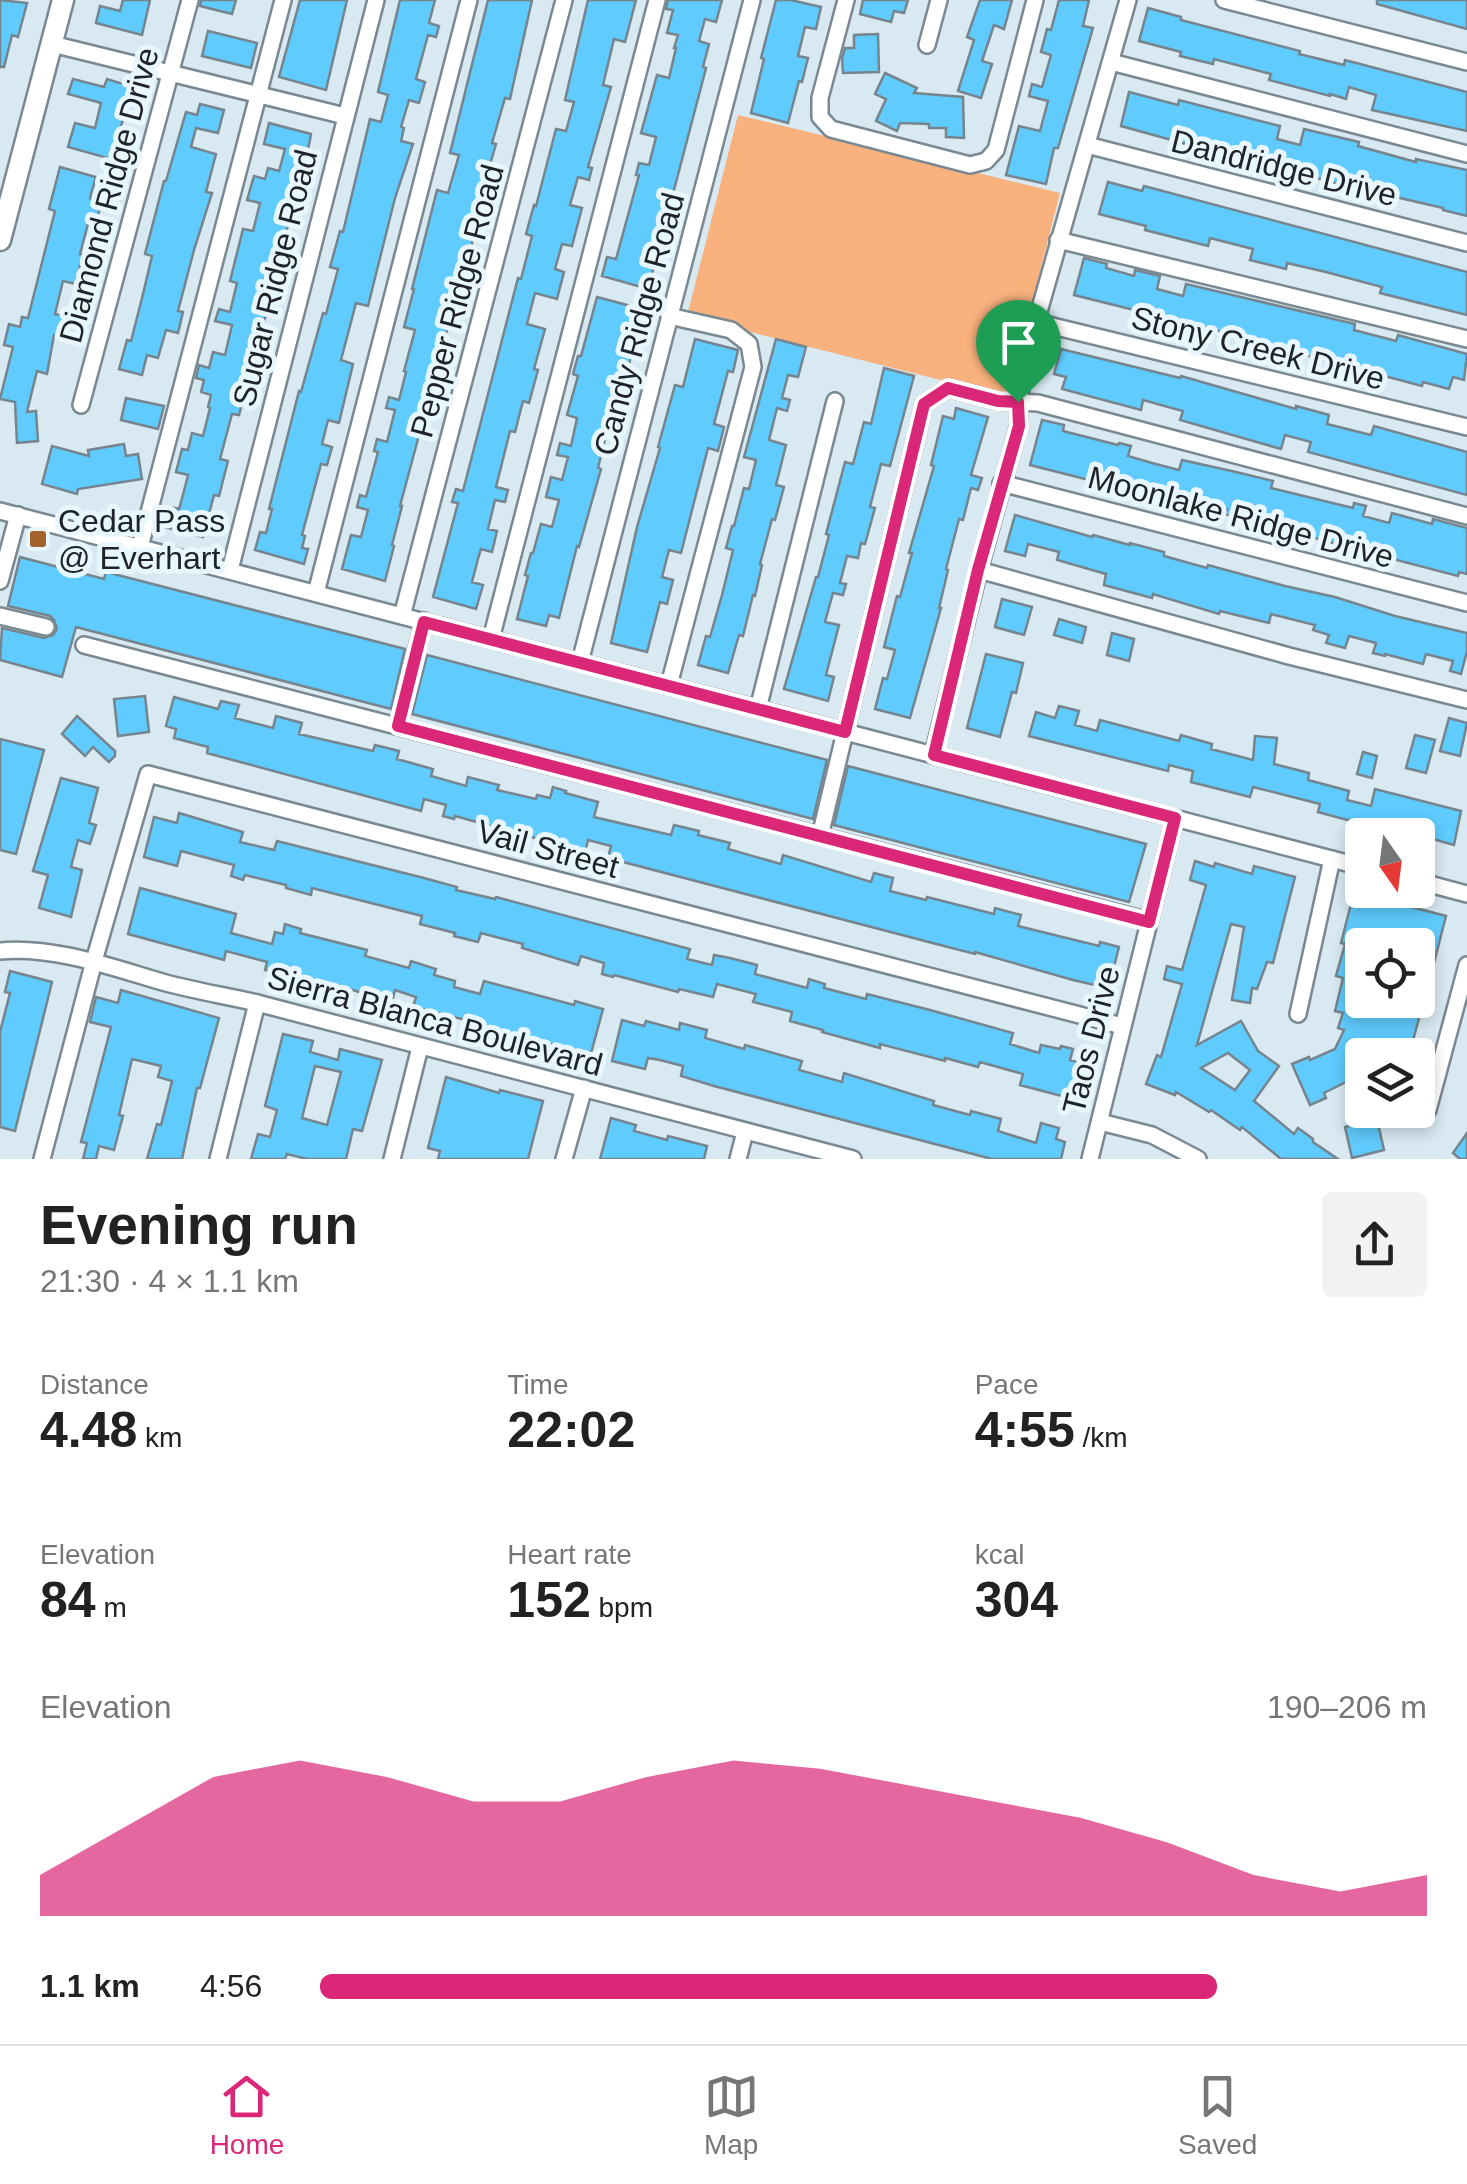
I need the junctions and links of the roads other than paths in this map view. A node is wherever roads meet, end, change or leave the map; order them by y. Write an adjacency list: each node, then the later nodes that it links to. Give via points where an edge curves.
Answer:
1 (62, 0): 14 (main road)
2 (190, 0): 18 (street, Diamond Ridge Drive)
3 (283, 0): 19 (street)
4 (376, 0): 20 (street, Sugar Ridge Road)
5 (469, 0): 41 (street)
6 (564, 0): 44 (street, Pepper Ridge Road)
7 (657, 0): 47 (street)
8 (752, 0): 26 (street, Candy Ridge Road)
9 (846, 0): 11 (street, via 820,117 830,129 970,166 996,150)
10 (939, 0): 15 (street)
11 (1035, 0)
12 (1128, 0): 16 (street)
13 (1224, 0): 17 (street)
14 (52, 44): 18 (street); 23 (main road)
15 (927, 45)
16 (1111, 62): 21 (street); 22 (street)
17 (1467, 62)
18 (170, 74): 19 (street); 31 (street, Diamond Ridge Drive)
19 (258, 95): 20 (street); 37 (street)
20 (344, 116): 38 (street, Sugar Ridge Road)
21 (1087, 146): 24 (street); 25 (street, Dandridge Drive)
22 (1467, 154)
23 (0, 240)
24 (1058, 240): 27 (street); 28 (street)
25 (1467, 244)
26 (668, 316): 49 (street, Candy Ridge Road); 50 (street, via 731,330 748,344 753,367)
27 (1036, 322): 30 (street); 32 (street, Stony Creek Drive)
28 (1467, 339)
29 (836, 401): 52 (street)
30 (1018, 402): 33 (street, via 1019,426); 36 (street); 54 (street, via 948,388 924,404)
31 (81, 405)
32 (1467, 426)
33 (1002, 483): 39 (street); 42 (street, Moonlake Ridge Drive)
34 (0, 511): 35 (street)
35 (18, 515): 37 (street); 40 (street)
36 (1467, 516)
37 (140, 547): 38 (street)
38 (230, 570): 41 (street)
39 (978, 570): 51 (street); 55 (street)
40 (0, 581)
41 (316, 593): 44 (street)
42 (1467, 604)
43 (0, 616): 46 (street)
44 (402, 616): 45 (street)
45 (424, 622): 47 (street); 53 (street)
46 (46, 627)
47 (491, 639): 49 (street)
48 (84, 644): 53 (street)
49 (580, 662): 50 (street)
50 (669, 686): 52 (street)
51 (1467, 700)
52 (758, 709): 54 (street)
53 (398, 726): 57 (street)
54 (845, 732): 55 (street); 57 (street)
55 (934, 755): 56 (street)
56 (1175, 818): 58 (street); 62 (street, Taos Drive)
57 (820, 836): 62 (street)
58 (1332, 858): 59 (street); 67 (street)
59 (1345, 862)
60 (1435, 886): 61 (street)
61 (1467, 894)
62 (1149, 922): 68 (street, Taos Drive)
63 (0, 951): 64 (street, Sierra Blanca Boulevard)
64 (94, 962): 66 (street, Sierra Blanca Boulevard); 68 (street, Vail Street, via 148,774); 74 (street)
65 (1467, 965): 70 (street)
66 (257, 1003): 69 (street, Sierra Blanca Boulevard); 75 (street)
67 (1298, 1014)
68 (1122, 1026): 72 (street, Taos Drive)
69 (420, 1047): 71 (street, Sierra Blanca Boulevard); 76 (street)
70 (1435, 1084)
71 (584, 1088): 73 (street, Sierra Blanca Boulevard); 77 (street)
72 (1100, 1122): 80 (street, Taos Drive); 81 (street, via 1152,1135)
73 (745, 1132): 78 (street); 79 (street, Sierra Blanca Boulevard)
74 (42, 1159)
75 (218, 1159)
76 (392, 1159)
77 (564, 1159)
78 (738, 1159)
79 (853, 1159)
80 (1090, 1159)
81 (1198, 1159)

